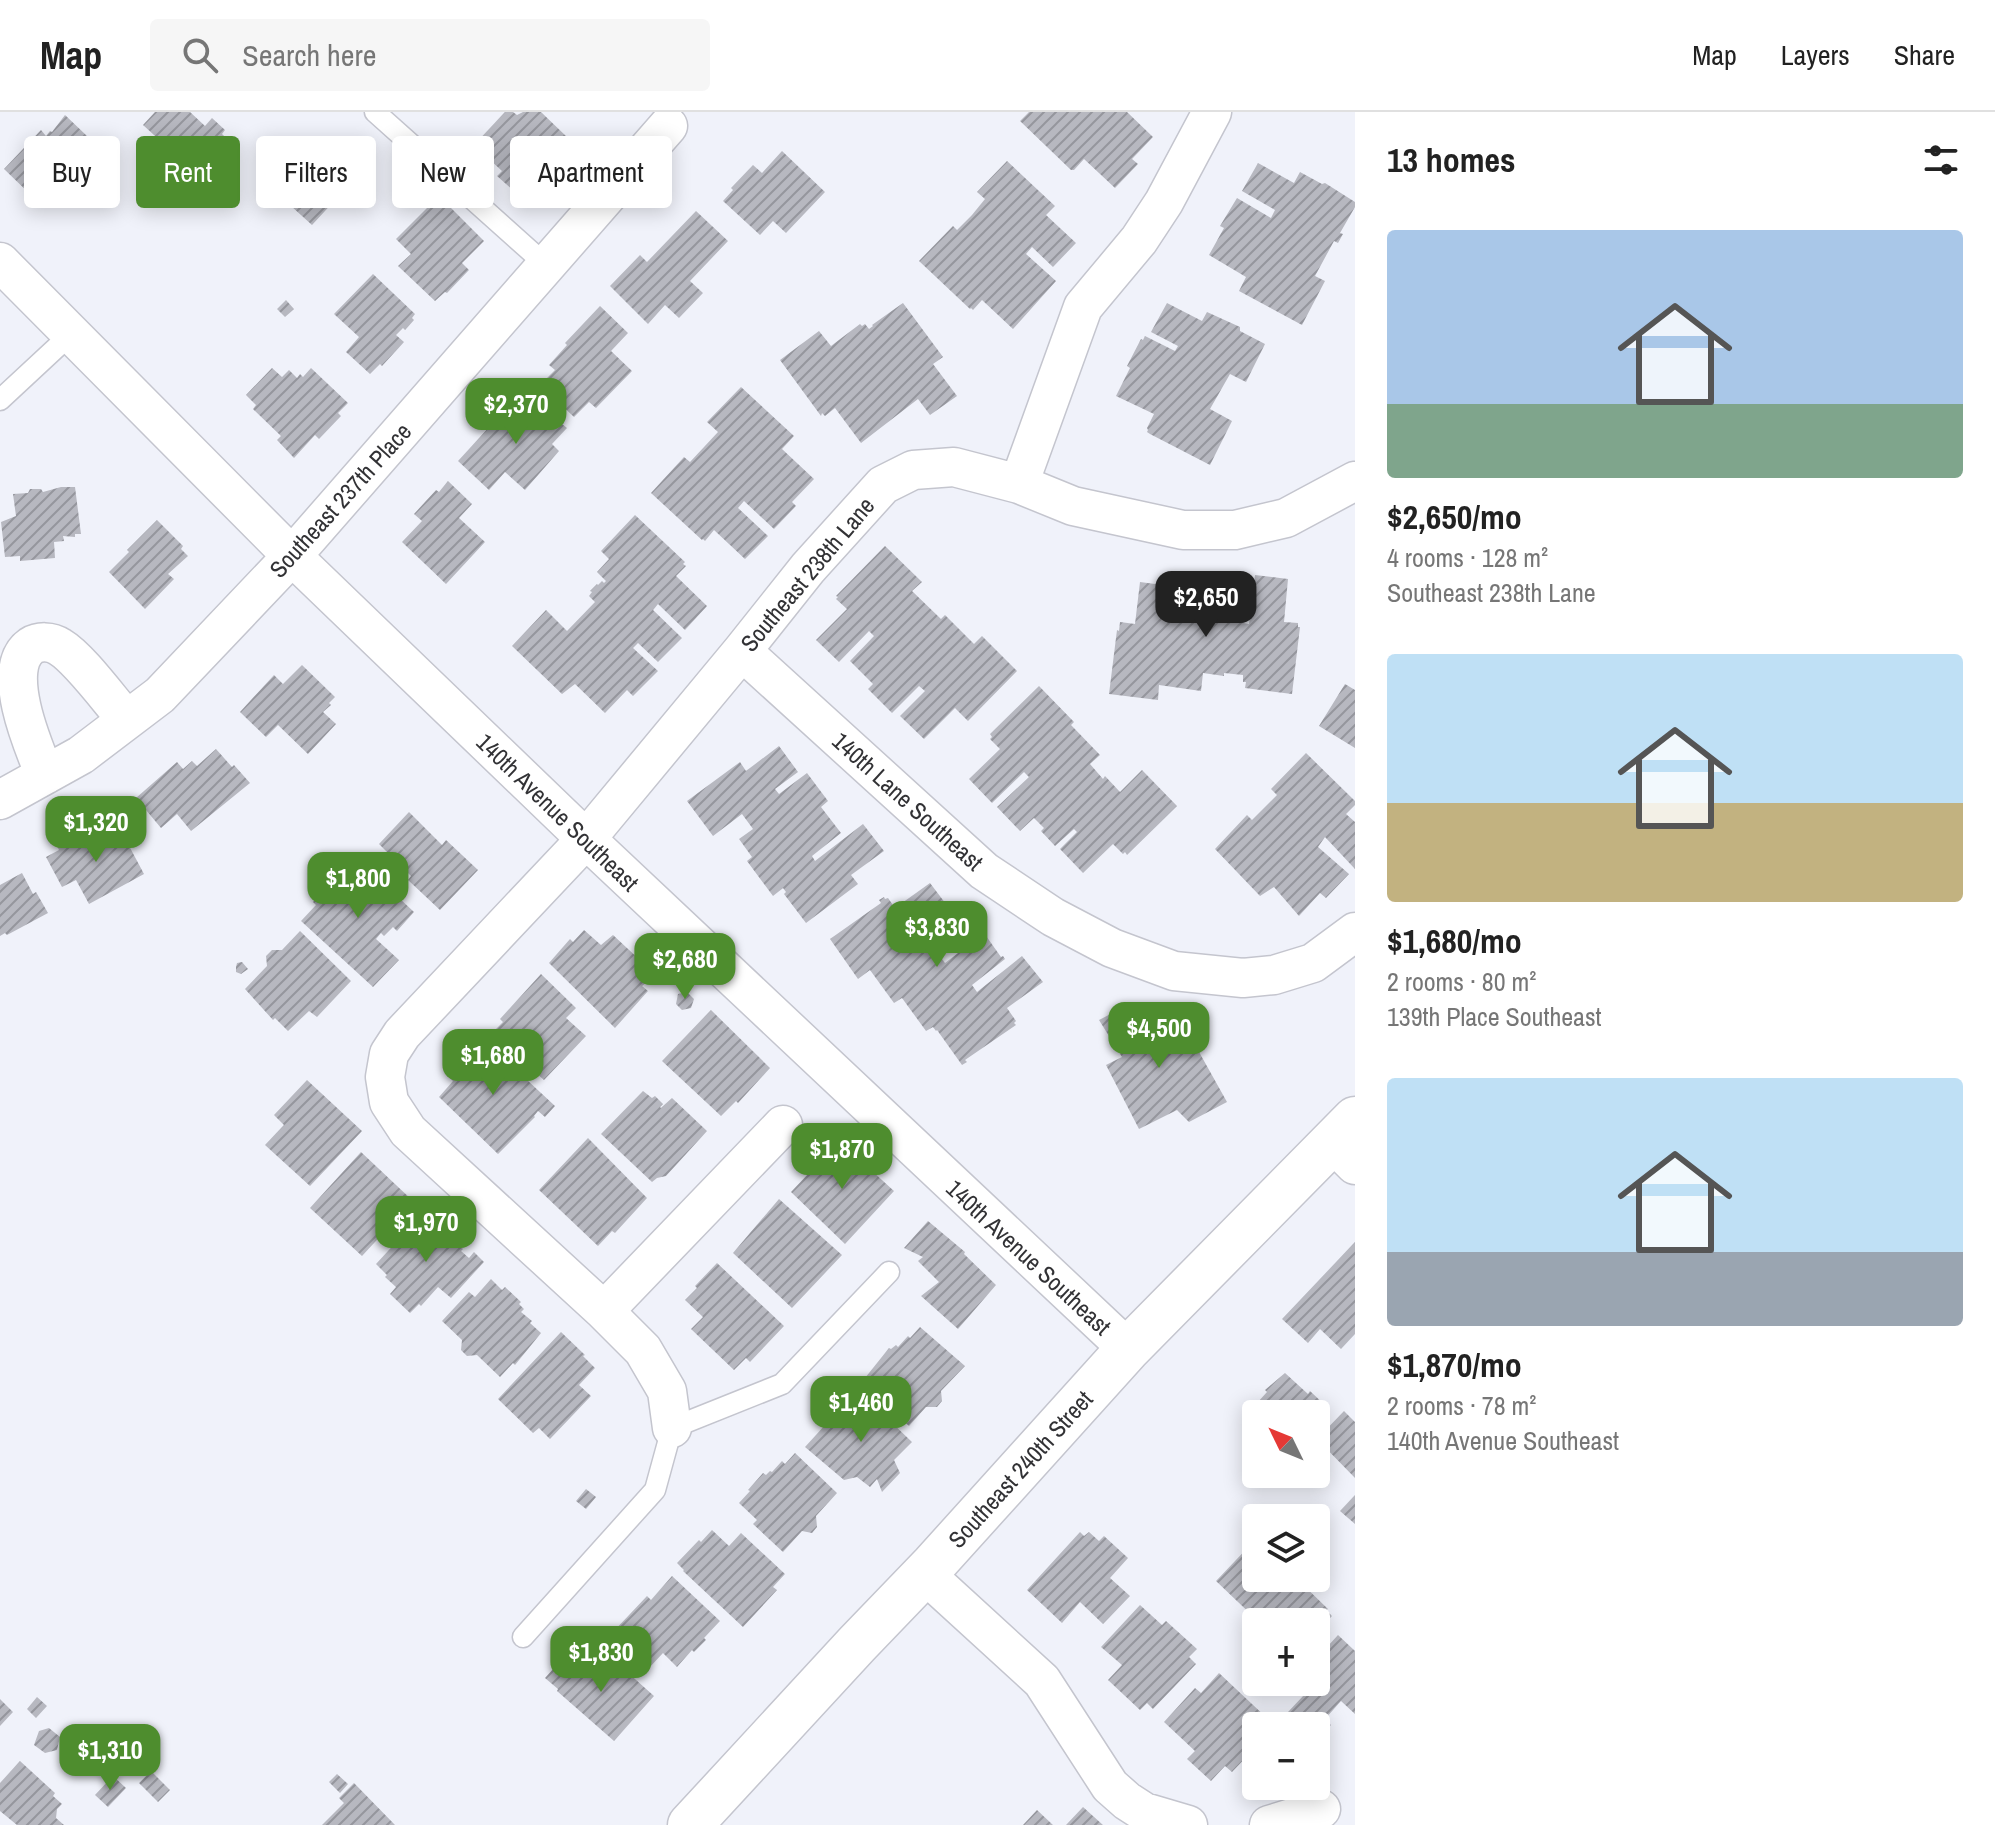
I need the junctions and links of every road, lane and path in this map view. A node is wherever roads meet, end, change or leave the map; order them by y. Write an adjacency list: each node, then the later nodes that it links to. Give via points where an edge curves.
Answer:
1 (375, 112): 5 (lane)
2 (1212, 112): 9 (street, via 1139,240 1083,307)
3 (668, 126): 5 (street, Southeast 237th Place)
4 (0, 262): 6 (street, 140th Avenue Southeast)
5 (546, 265): 10 (street, Southeast 237th Place)
6 (71, 334): 7 (lane); 10 (street, 140th Avenue Southeast)
7 (0, 400)
8 (1355, 481): 9 (street, Southeast 238th Lane, via 1286,518 1235,530 1183,530 1073,506)
9 (1019, 484): 11 (street, Southeast 238th Lane, via 954,467 913,470 883,485)
10 (292, 556): 12 (street, Southeast 237th Place, via 160,695); 15 (street, 140th Avenue Southeast)
11 (742, 651): 15 (street, Southeast 238th Lane); 16 (street, 140th Lane Southeast, via 984,871 1112,948 1174,971 1243,978 1313,963)
12 (127, 720): 13 (street, Southeast 237th Place); 13 (street, via 59,646 39,642 21,651 12,673 16,707)
13 (45, 775): 14 (street, Southeast 237th Place)
14 (0, 800)
15 (586, 839): 20 (street, Southeast 238th Lane, via 402,1034 389,1054 385,1077 389,1102 408,1131); 21 (street, 140th Avenue Southeast)
16 (1355, 932)
17 (783, 1125): 20 (street)
18 (1347, 1142): 21 (main road, Southeast 240th Street)
19 (889, 1272): 22 (lane, via 782,1384)
20 (604, 1311): 22 (street, Southeast 238th Lane, via 643,1350 667,1391)
21 (1128, 1349): 23 (main road, Southeast 240th Street)
22 (672, 1428): 24 (lane, via 655,1490)
23 (925, 1574): 26 (main road, Southeast 240th Street); 27 (street, via 1042,1681 1110,1786 1144,1812)
24 (523, 1637)
25 (1321, 1809): 28 (street)
26 (690, 1825)
27 (1188, 1825)
28 (1269, 1825)

